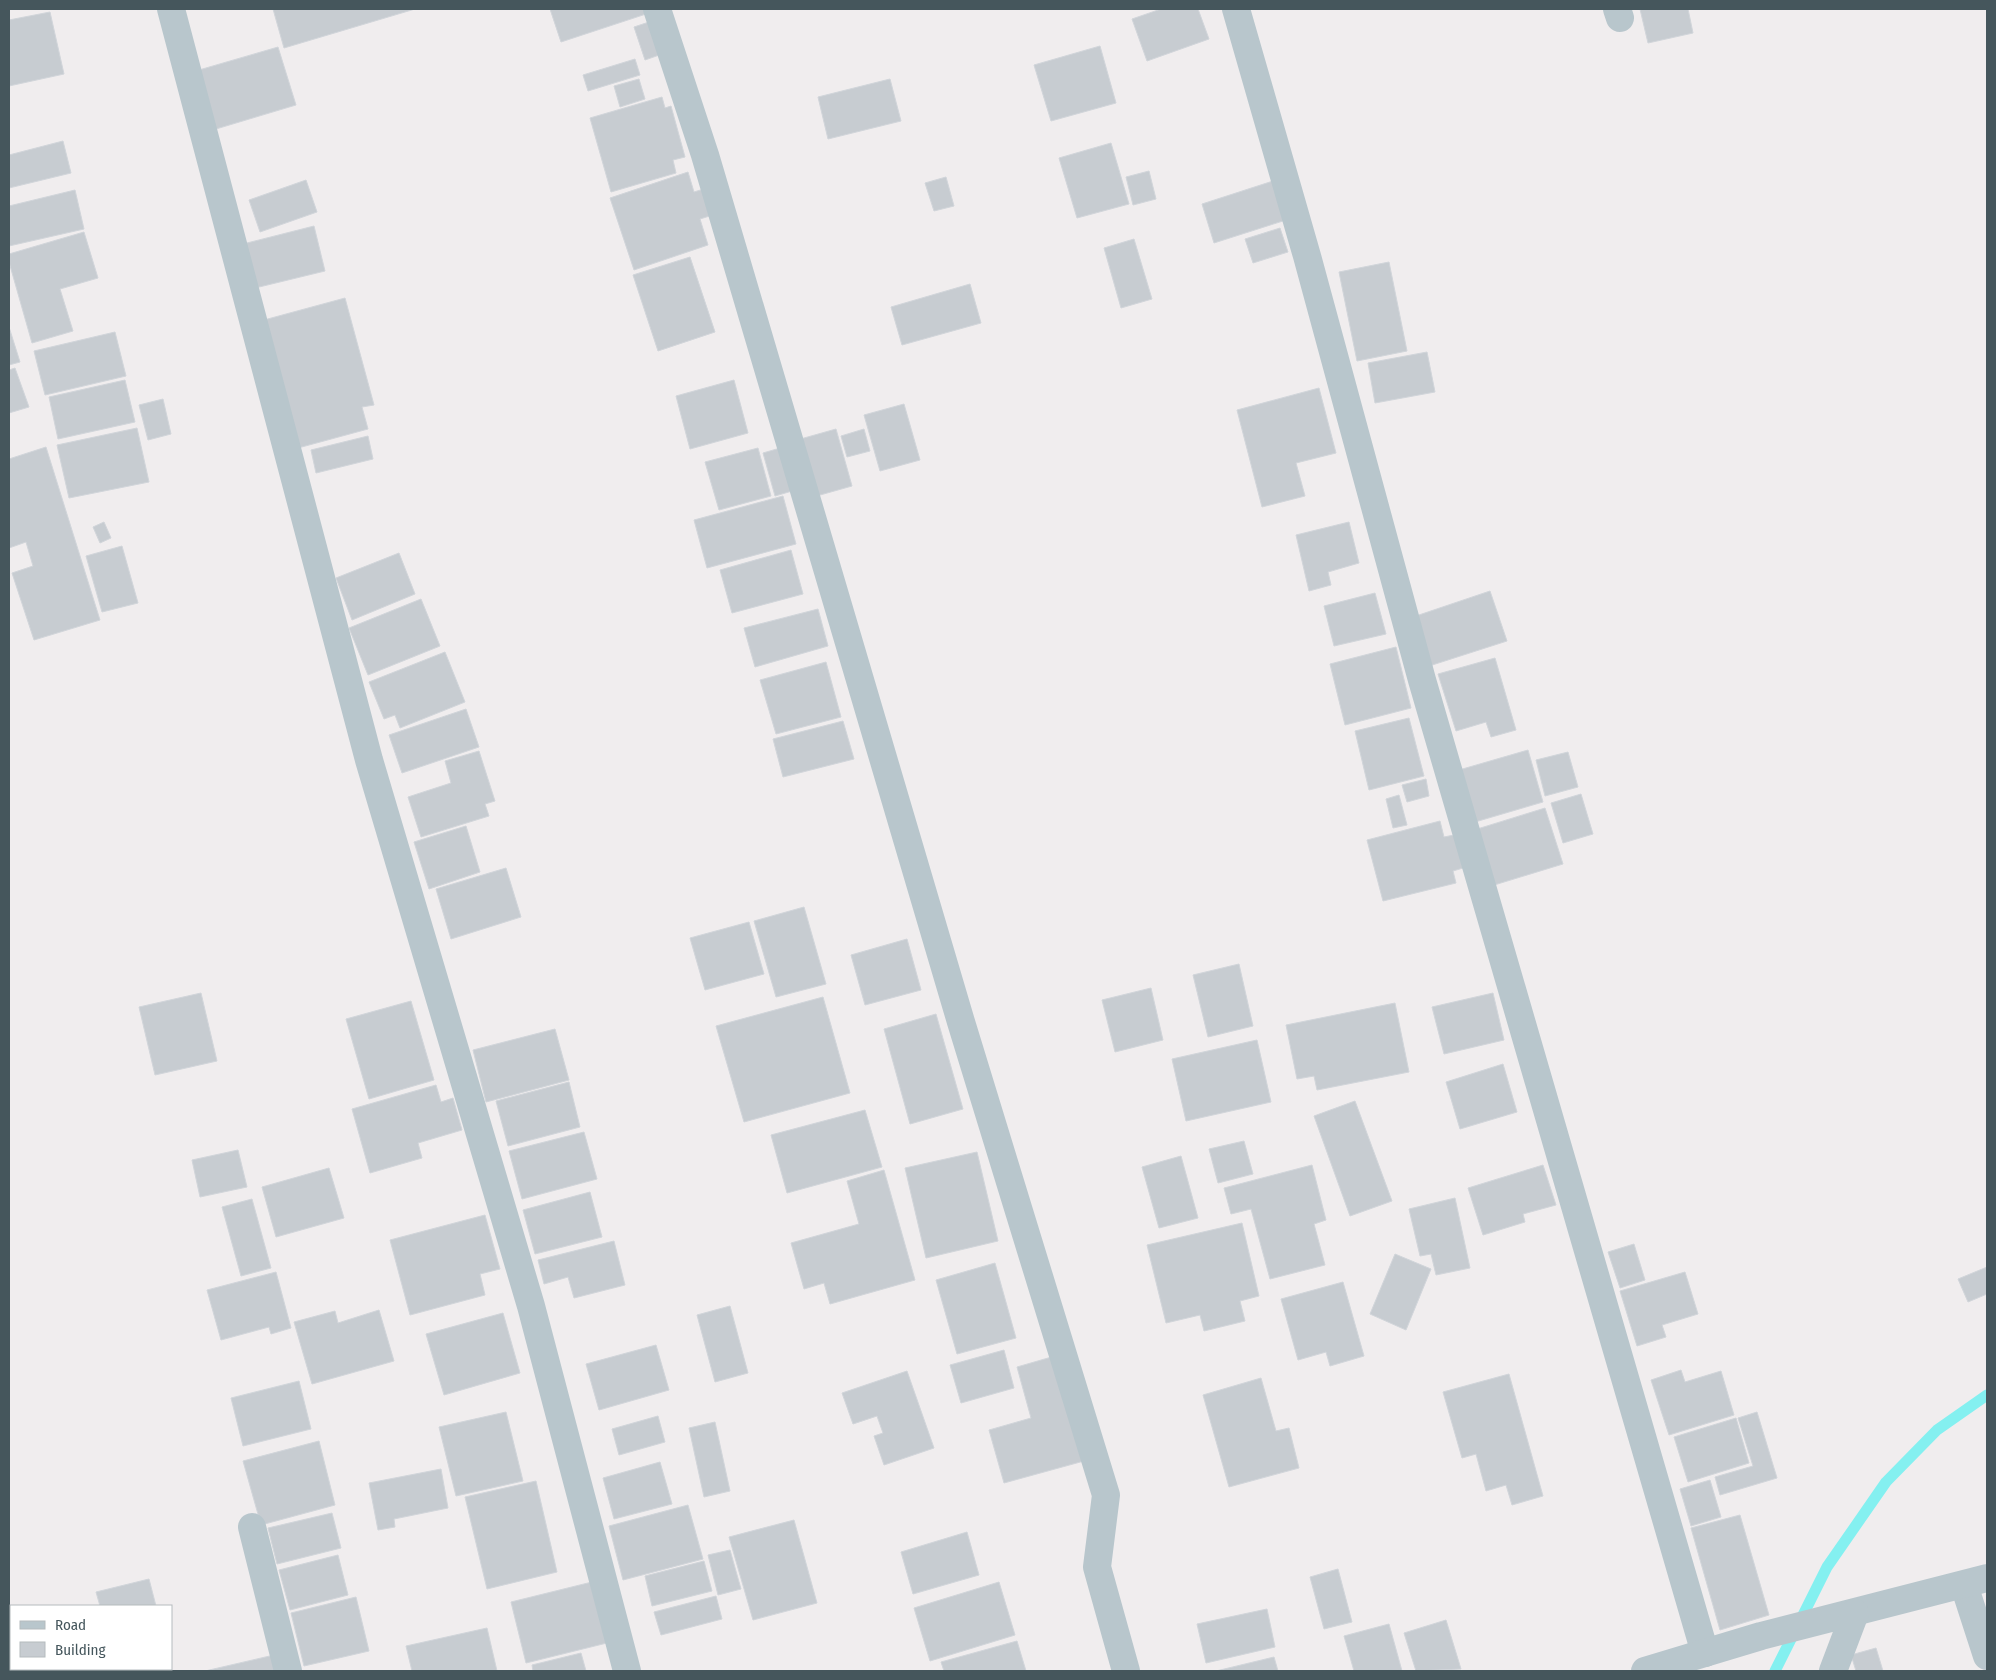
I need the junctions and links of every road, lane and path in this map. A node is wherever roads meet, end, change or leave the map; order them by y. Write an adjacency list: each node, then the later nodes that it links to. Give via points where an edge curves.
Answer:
1 (171, 9): 10 (street, via 369,760 531,1306)
2 (657, 9): 11 (street, via 708,165 961,1022 1106,1495 1097,1567)
3 (1236, 9): 7 (street, via 1422,680)
4 (252, 1527): 9 (street)
5 (1976, 1581): 6 (street); 8 (street)
6 (1855, 1613): 7 (street); 13 (street)
7 (1704, 1653): 12 (street)
8 (1987, 1656)
9 (288, 1671)
10 (627, 1671)
11 (1126, 1671)
12 (1645, 1671)
13 (1833, 1671)

